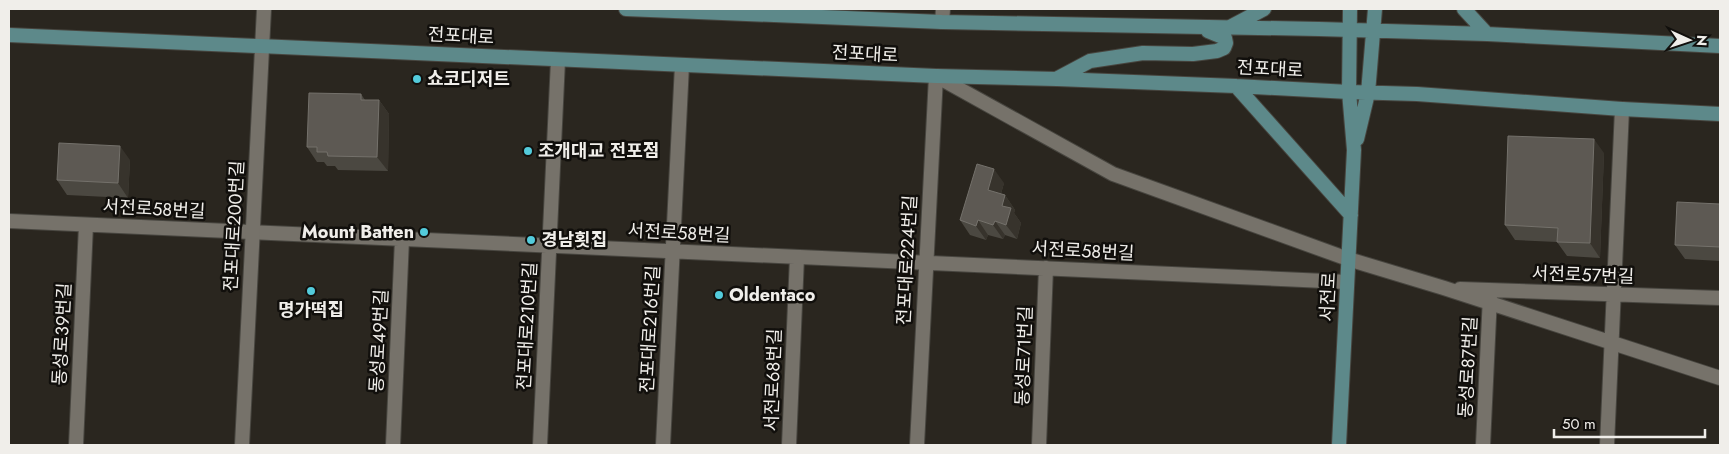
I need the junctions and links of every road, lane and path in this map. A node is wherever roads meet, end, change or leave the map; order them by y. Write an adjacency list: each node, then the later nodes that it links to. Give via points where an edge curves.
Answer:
1 (264, 9): 14 (street, 전포대로200번길)
2 (626, 9): 7 (main road, 전포대로)
3 (1264, 9): 9 (main road)
4 (1350, 9): 10 (main road, 서전로)
5 (1375, 9): 11 (main road, 서전로)
6 (1464, 9): 12 (main road)
7 (943, 15): 8 (main road, 전포대로)
8 (1200, 27): 9 (main road, 전포대로); 19 (main road, via 1225,38 1224,48 1194,54 1143,53 1090,61)
9 (1227, 28): 10 (main road, 전포대로)
10 (1349, 30): 11 (main road, 전포대로); 21 (main road, 서전로)
11 (1373, 31): 12 (main road, 전포대로); 22 (main road, 서전로)
12 (1486, 34): 15 (main road, 전포대로)
13 (9, 35): 14 (main road, 전포대로)
14 (262, 46): 16 (main road, 전포대로); 29 (street, 전포대로200번길)
15 (1720, 46)
16 (558, 60): 17 (main road, 전포대로); 31 (street, 전포대로210번길)
17 (682, 65): 18 (main road, 전포대로); 32 (street, 전포대로216번길)
18 (936, 76): 19 (main road, 전포대로); 34 (street, 서전로57번길, via 1113,174); 35 (street, 전포대로224번길)
19 (1057, 78): 20 (main road, 전포대로)
20 (1236, 86): 21 (main road, 전포대로); 26 (main road)
21 (1349, 92): 22 (main road, 전포대로); 25 (main road, 서전로)
22 (1368, 93): 23 (main road, 전포대로); 25 (main road, 서전로)
23 (1622, 109): 24 (main road, 전포대로); 38 (street)
24 (1720, 114)
25 (1354, 150): 26 (main road, 서전로)
26 (1351, 215): 34 (main road, 서전로)
27 (9, 221): 28 (street, 서전로58번길)
28 (86, 225): 29 (street, 서전로58번길); 43 (street, 동성로39번길)
29 (252, 232): 30 (street, 서전로58번길); 44 (street, 전포대로200번길)
30 (402, 239): 31 (street, 서전로58번길); 45 (street, 동성로49번길)
31 (550, 246): 32 (street, 서전로58번길); 46 (street, 전포대로210번길)
32 (673, 251): 33 (street, 서전로58번길); 47 (street, 전포대로216번길)
33 (797, 257): 35 (street, 서전로58번길); 48 (street, 서전로68번길)
34 (1348, 259): 37 (main road, 서전로); 39 (street, 서전로57번길, via 1444,288)
35 (925, 263): 36 (street, 서전로58번길); 49 (street, 전포대로224번길)
36 (1046, 268): 37 (street, 서전로58번길); 50 (street, 동성로71번길)
37 (1347, 282): 51 (main road, 서전로)
38 (1614, 295): 39 (street, 서전로57번길); 40 (street, 서전로57번길); 41 (street)
39 (1490, 297): 41 (street); 52 (street, 동성로87번길)
40 (1720, 298)
41 (1612, 344): 42 (street); 53 (street)
42 (1720, 378)
43 (76, 445)
44 (242, 445)
45 (393, 445)
46 (540, 445)
47 (663, 445)
48 (789, 445)
49 (917, 445)
50 (1039, 445)
51 (1338, 445)
52 (1483, 445)
53 (1607, 445)

